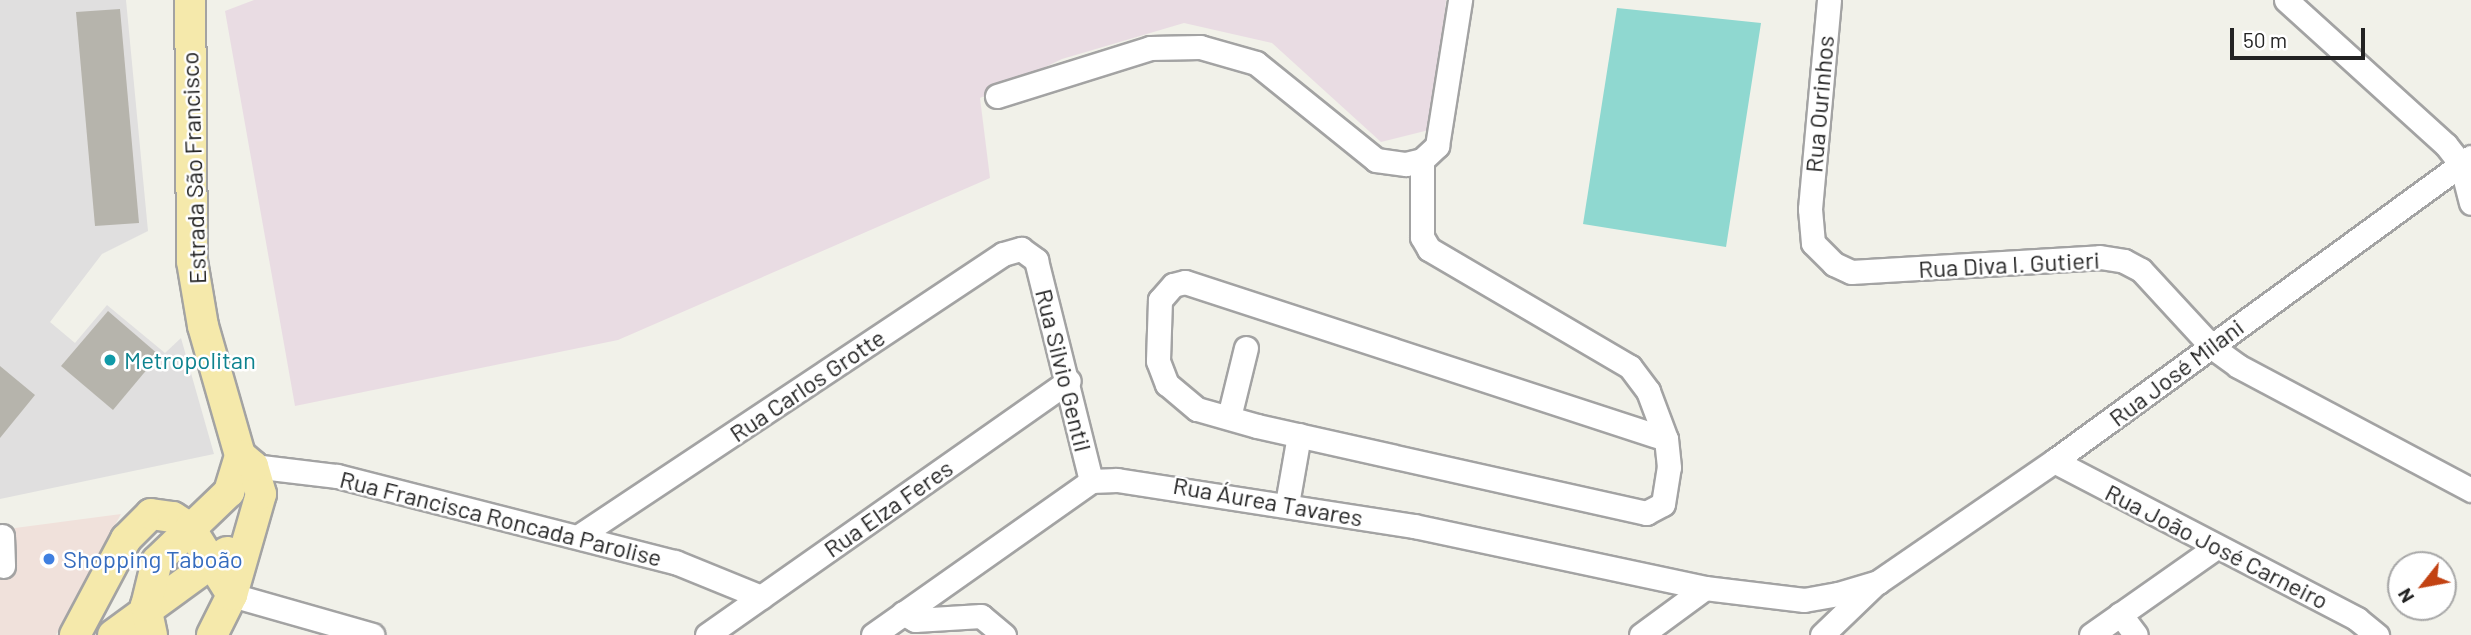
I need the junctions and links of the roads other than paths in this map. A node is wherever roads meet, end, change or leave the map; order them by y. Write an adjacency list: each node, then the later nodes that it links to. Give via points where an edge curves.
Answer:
1 (190, 0): 18 (main road, Estrada São Francisco, via 192,261 203,326)
2 (1460, 0): 6 (street, via 1444,123 1437,146)
3 (1829, 0): 9 (street, Rua Ourinhos)
4 (2286, 0): 7 (street)
5 (998, 96): 6 (street, via 1150,48 1200,47 1256,63 1376,160 1389,165)
6 (1422, 160): 16 (street, via 1422,237 1429,249 1630,367 1648,391)
7 (2466, 161): 8 (street); 11 (street, Rua José Milani)
8 (2471, 203)
9 (1810, 209): 11 (street, Rua Diva I. Gutieri, via 1813,243 1828,259 1852,272 2100,257 2124,261 2141,270)
10 (1036, 260): 13 (street, Rua Silvio Gentil); 25 (street, Rua Carlos Grotte, via 1021,249 1003,254)
11 (2212, 347): 17 (street, Rua José Milani); 20 (street, Rua Diva I. Gutieri, via 2238,366)
12 (1245, 348): 14 (street)
13 (1069, 381): 19 (street, Rua Silvio Gentil); 32 (street, Rua Elza Feres)
14 (1230, 417): 15 (street); 16 (street, via 1197,409 1167,384 1158,361 1156,325 1160,300 1173,285 1185,282)
15 (1299, 435): 16 (street, via 1646,513 1663,504 1670,467); 21 (street)
16 (1666, 439)
17 (2054, 461): 26 (street, Rua João José Carneiro); 29 (street, Rua José Milani)
18 (243, 466): 22 (main road, Estrada São Francisco, via 261,495); 23 (main road, via 216,507); 25 (street, Rua Francisca Roncada Parolise, via 337,476)
19 (1091, 481): 21 (street, Rua Áurea Tavares, via 1151,481); 33 (street)
20 (2471, 490)
21 (1287, 505): 30 (street, Rua Áurea Tavares, via 1525,546)
22 (253, 523): 28 (main road); 31 (main road, Estrada São Francisco)
23 (190, 528): 28 (main road); 35 (main road, via 157,561); 36 (main road, via 159,512 136,526)
24 (2, 536): 27 (street)
25 (579, 536): 32 (street, Rua Francisca Roncada Parolise, via 675,562)
26 (2216, 547): 34 (street); 47 (street, Rua João José Carneiro, via 2357,619)
27 (3, 566)
28 (214, 566): 31 (main road); 35 (main road)
29 (1878, 582): 30 (street, Rua José Milani, via 1804,600); 44 (street, Rua José Milani)
30 (1705, 588): 43 (street)
31 (232, 595): 38 (main road, Estrada São Francisco); 39 (street)
32 (761, 597): 40 (street, Rua Elza Feres)
33 (903, 613): 41 (street); 42 (street, via 915,620 981,616)
34 (2120, 614): 45 (street); 46 (street)
35 (149, 621): 37 (main road)
36 (75, 635)
37 (113, 635)
38 (212, 635)
39 (372, 635)
40 (707, 635)
41 (873, 635)
42 (1004, 635)
43 (1641, 635)
44 (1822, 635)
45 (2091, 635)
46 (2136, 635)
47 (2377, 635)

